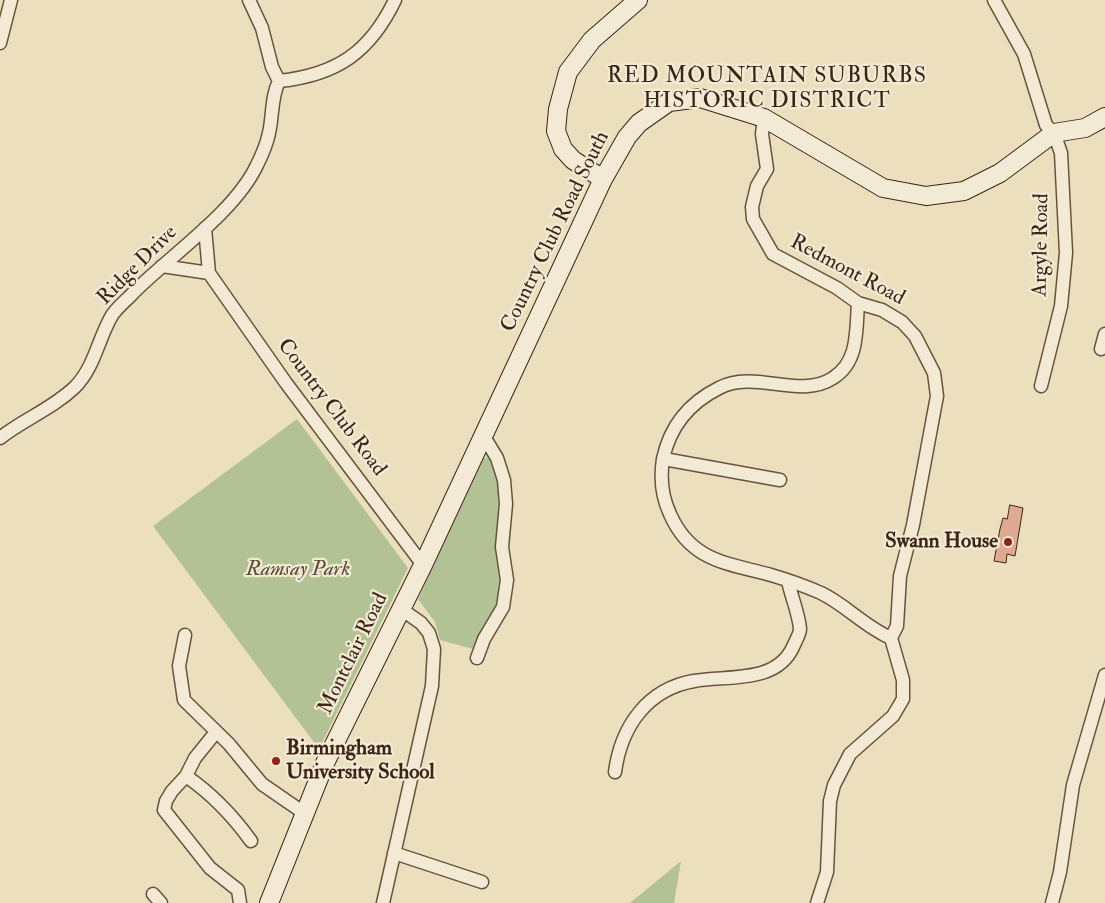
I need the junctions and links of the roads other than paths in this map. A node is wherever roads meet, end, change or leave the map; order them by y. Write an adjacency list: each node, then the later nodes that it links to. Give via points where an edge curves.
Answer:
1 (10, 0): 6 (street)
2 (249, 0): 7 (street)
3 (395, 0): 7 (street, via 384,24 364,48 331,69 301,79)
4 (638, 0): 11 (main road, via 592,40 568,72 558,109 556,131 563,149 573,160)
5 (994, 0): 10 (street, Argyle Road, via 1024,54 1046,124)
6 (0, 43)
7 (279, 81): 12 (street, Ridge Drive, via 269,134 257,166 237,195)
8 (764, 118): 10 (main road, Country Club Road South, via 884,188 926,196 964,191 992,176); 11 (main road, Country Club Road South, via 700,98 669,102 639,123); 15 (street, Redmont Road, via 762,134 767,169 757,186 752,207 758,231 773,254 837,288)
9 (1104, 119): 10 (main road, via 1084,128)
10 (1054, 133): 18 (street, Argyle Road, via 1061,153 1066,253 1061,306)
11 (603, 178): 19 (main road, Country Club Road South)
12 (205, 228): 13 (street, Ridge Drive); 14 (street, Country Club Road)
13 (162, 266): 14 (street); 20 (street, Ridge Drive, via 111,316 93,361 76,386 51,407)
14 (209, 272): 23 (street, Country Club Road, via 286,383)
15 (858, 303): 21 (street, via 855,350 845,368 833,378 808,388 756,381 721,387 694,403 681,417 669,436); 27 (street, Redmont Road, via 882,310 902,322 915,336 934,373 938,396 900,576 897,626)
16 (1105, 334): 17 (street)
17 (1101, 349)
18 (1041, 386)
19 (483, 435): 23 (main road, Country Club Road South); 28 (street, via 497,458 504,480 506,504 502,547 507,580 503,607)
20 (0, 438)
21 (664, 458): 22 (street); 24 (street, via 661,475 664,501 674,524 694,549 725,565)
22 (780, 480)
23 (423, 565): 25 (main road, Montclair Road)
24 (788, 581): 27 (street, via 823,594 878,633); 31 (street, via 800,631 789,656 776,668 761,674 692,681 659,694 640,709 627,728)
25 (401, 609): 33 (main road, Montclair Road); 35 (street, via 421,623 429,633 434,649 432,686)
26 (185, 635): 30 (street, via 179,666 184,700)
27 (891, 638): 40 (street, via 903,680 903,700 893,716 850,754 834,785 830,801 827,872)
28 (477, 658)
29 (1105, 675): 41 (street, via 1073,785)
30 (216, 732): 32 (street, via 195,758); 33 (street, via 262,784)
31 (615, 772)
32 (186, 776): 34 (street, via 214,798); 37 (street, via 166,801 164,810 210,868 238,890)
33 (304, 813): 38 (main road, Montclair Road)
34 (251, 841)
35 (394, 853): 36 (street); 39 (street)
36 (482, 882)
37 (240, 903)
38 (269, 903)
39 (383, 903)
40 (817, 903)
41 (1052, 903)

